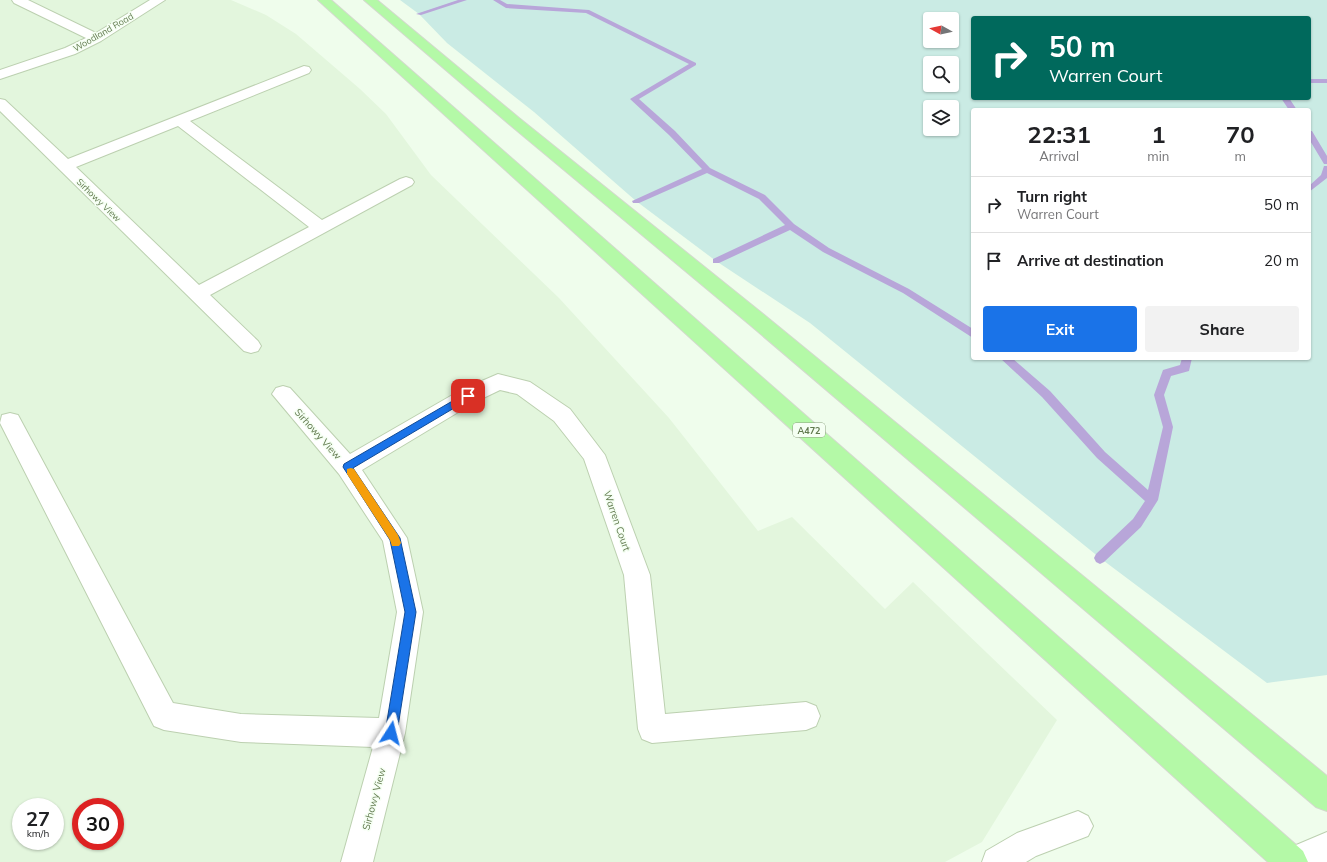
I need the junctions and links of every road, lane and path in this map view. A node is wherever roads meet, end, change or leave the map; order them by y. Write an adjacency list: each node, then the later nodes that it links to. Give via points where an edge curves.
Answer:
1 (18, 0): 5 (street)
2 (159, 0): 5 (street, Woodland Road)
3 (324, 0): 25 (main road, A472)
4 (370, 0): 20 (main road)
5 (96, 38): 7 (street, Woodland Road, via 70,51)
6 (304, 70): 9 (street)
7 (0, 74)
8 (0, 103): 10 (street, Sirhowy View)
9 (179, 120): 10 (street); 12 (street)
10 (65, 166): 13 (street, Sirhowy View)
11 (406, 182): 12 (street)
12 (321, 227): 13 (street)
13 (197, 294): 14 (street, Sirhowy View)
14 (251, 346)
15 (283, 394): 17 (street, Sirhowy View)
16 (10, 420): 19 (street, via 164,716 241,728)
17 (347, 467): 18 (street, Warren Court, via 468,396 498,382 523,388 562,415 594,455 636,575 652,729); 19 (street, Sirhowy View, via 395,538 410,612)
18 (806, 716)
19 (391, 733): 23 (street, Sirhowy View)
20 (1327, 796)
21 (1078, 826): 24 (lane, via 1028,844)
22 (1327, 848): 25 (street)
23 (357, 862)
24 (997, 862)
25 (1292, 862)

